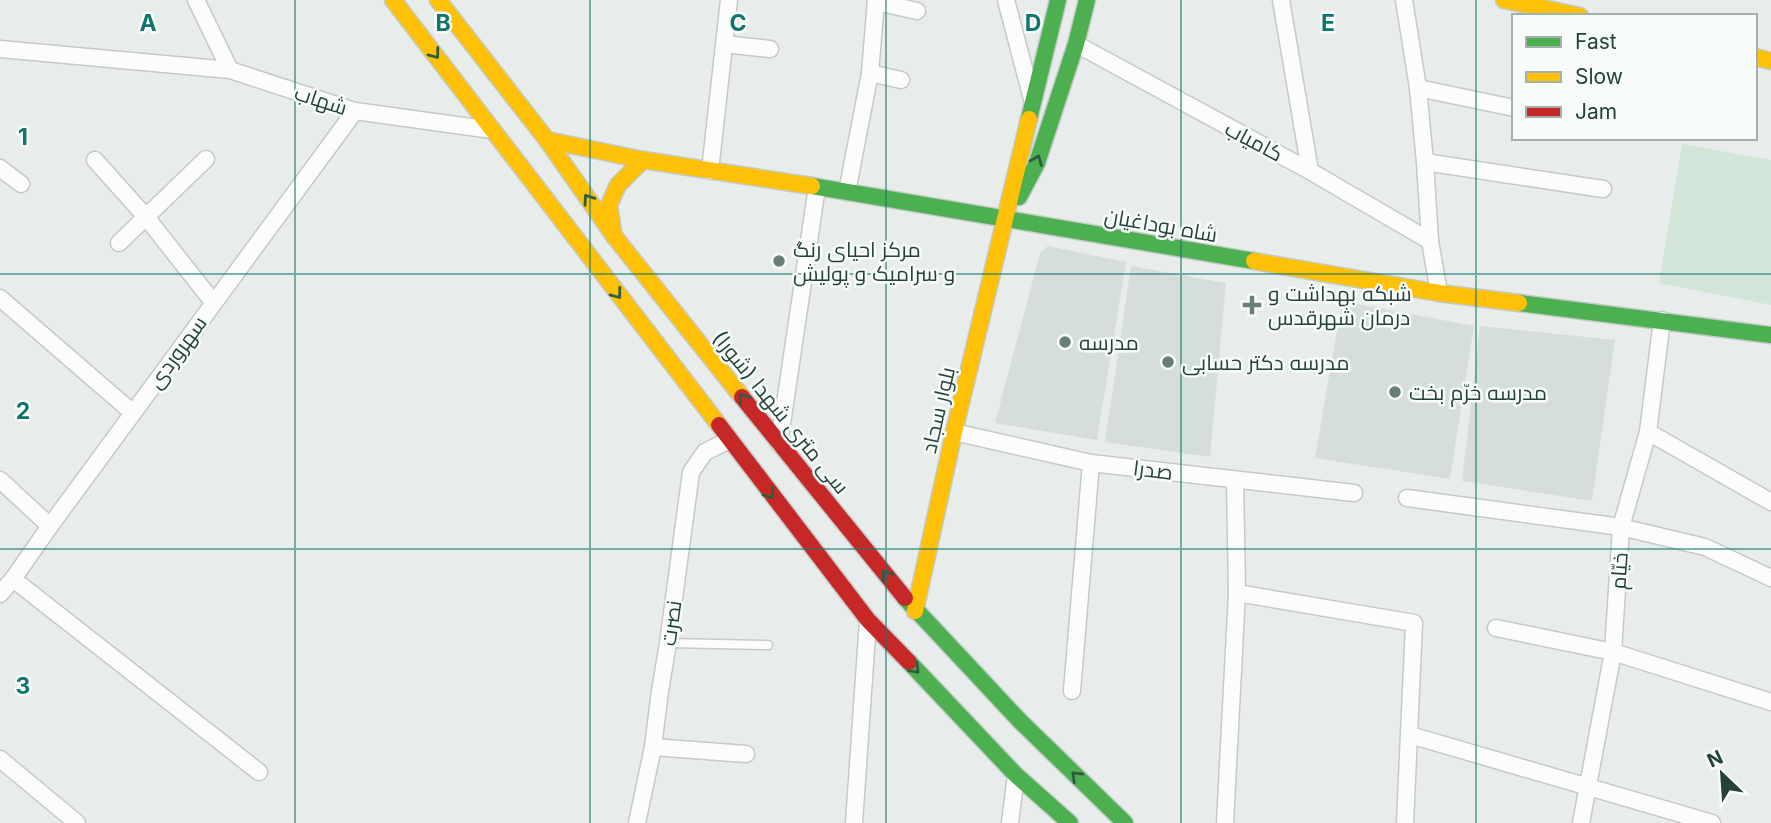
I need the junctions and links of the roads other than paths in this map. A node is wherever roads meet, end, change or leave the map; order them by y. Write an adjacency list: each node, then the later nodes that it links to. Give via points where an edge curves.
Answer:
1 (196, 0): 18 (street)
2 (393, 0): 25 (main road, one-way to 25)
3 (438, 0): 26 (main road, سی متری شهدا (شورا))
4 (729, 0): 14 (street)
5 (1006, 0): 22 (street)
6 (1058, 0): 22 (main road, بلوار سجاد)
7 (1087, 0): 15 (main road, بلوار سجاد)
8 (1281, 0): 33 (street)
9 (1404, 0): 21 (street)
10 (1504, 0): 13 (main road)
11 (876, 1): 12 (street); 19 (street)
12 (917, 11)
13 (1570, 14)
14 (724, 44): 17 (street); 32 (street)
15 (1076, 44): 33 (street, کامیاب); 39 (main road, بلوار سجاد, one-way to 15, via 1037,163)
16 (0, 49): 18 (street, شهاب)
17 (770, 49)
18 (230, 70): 24 (street, شهاب)
19 (870, 73): 20 (street); 37 (street)
20 (901, 80)
21 (1418, 88): 23 (street); 30 (street)
22 (1033, 101): 39 (main road, بلوار سجاد)
23 (1512, 108)
24 (355, 111): 25 (street, شهاب); 45 (street, سهروردی)
25 (492, 130): 51 (main road, one-way to 51)
26 (547, 140): 29 (main road, شاه بوداغیان); 40 (main road, سی متری شهدا (شورا), one-way to 26)
27 (206, 159): 38 (street)
28 (95, 160): 38 (street)
29 (643, 160): 32 (main road, شاه بوداغیان); 40 (main road, via 618,185 609,205)
30 (1425, 162): 36 (street); 41 (street)
31 (0, 168): 34 (street)
32 (710, 171): 35 (main road, شاه بوداغیان)
33 (1310, 171): 41 (street, کامیاب)
34 (21, 184)
35 (817, 187): 37 (main road, شاه بوداغیان); 52 (street)
36 (1602, 189)
37 (847, 192): 39 (main road, شاه بوداغیان)
38 (146, 217): 42 (street); 45 (street)
39 (1006, 220): 43 (main road, شاه بوداغیان); 49 (main road, بلوار سجاد)
40 (614, 236): 52 (main road, سی متری شهدا (شورا), one-way to 40)
41 (1430, 242): 43 (street)
42 (119, 243)
43 (1439, 293): 46 (main road, شاه بوداغیان)
44 (0, 298): 48 (street)
45 (213, 302): 48 (street, سهروردی)
46 (1662, 320): 47 (main road, شاه بوداغیان); 50 (street, خیّام)
47 (1771, 335)
48 (132, 413): 59 (street, سهروردی)
49 (954, 432): 53 (street, صدرا); 65 (main road, بلوار سجاد)
50 (1648, 432): 58 (street); 60 (street, خیّام)
51 (729, 440): 66 (main road, one-way to 66); 68 (street, نصرت, via 705,452 691,472)
52 (779, 444): 65 (main road, سی متری شهدا (شورا), one-way to 52)
53 (1091, 463): 55 (street, صدرا); 71 (street)
54 (0, 480): 59 (street)
55 (1235, 480): 56 (street, صدرا); 63 (street)
56 (1354, 493)
57 (1407, 498): 60 (street)
58 (1771, 502)
59 (50, 526): 62 (street, سهروردی)
60 (1621, 527): 61 (street, via 1705,547); 70 (street, خیّام)
61 (1771, 578)
62 (13, 579): 64 (street, سهروردی); 77 (street)
63 (1237, 593): 73 (street, via 1414,624); 86 (street)
64 (0, 594)
65 (915, 611): 80 (main road, سی متری شهدا (شورا), one-way to 65)
66 (868, 620): 78 (main road, one-way to 78); 83 (street)
67 (1496, 628): 70 (street)
68 (668, 643): 69 (lane); 74 (street, نصرت)
69 (768, 645)
70 (1613, 652): 72 (street); 79 (street, خیّام)
71 (1072, 691)
72 (1771, 702)
73 (1410, 735): 79 (street); 87 (street)
74 (653, 747): 75 (street); 82 (street, نصرت)
75 (746, 754)
76 (0, 759): 81 (street)
77 (259, 772)
78 (1016, 775): 84 (street); 85 (main road)
79 (1589, 786): 88 (street, خیّام); 89 (street)
80 (1118, 821)
81 (77, 823)
82 (637, 823)
83 (854, 823)
84 (1010, 823)
85 (1070, 823)
86 (1225, 823)
87 (1405, 823)
88 (1581, 823)
89 (1713, 823)

